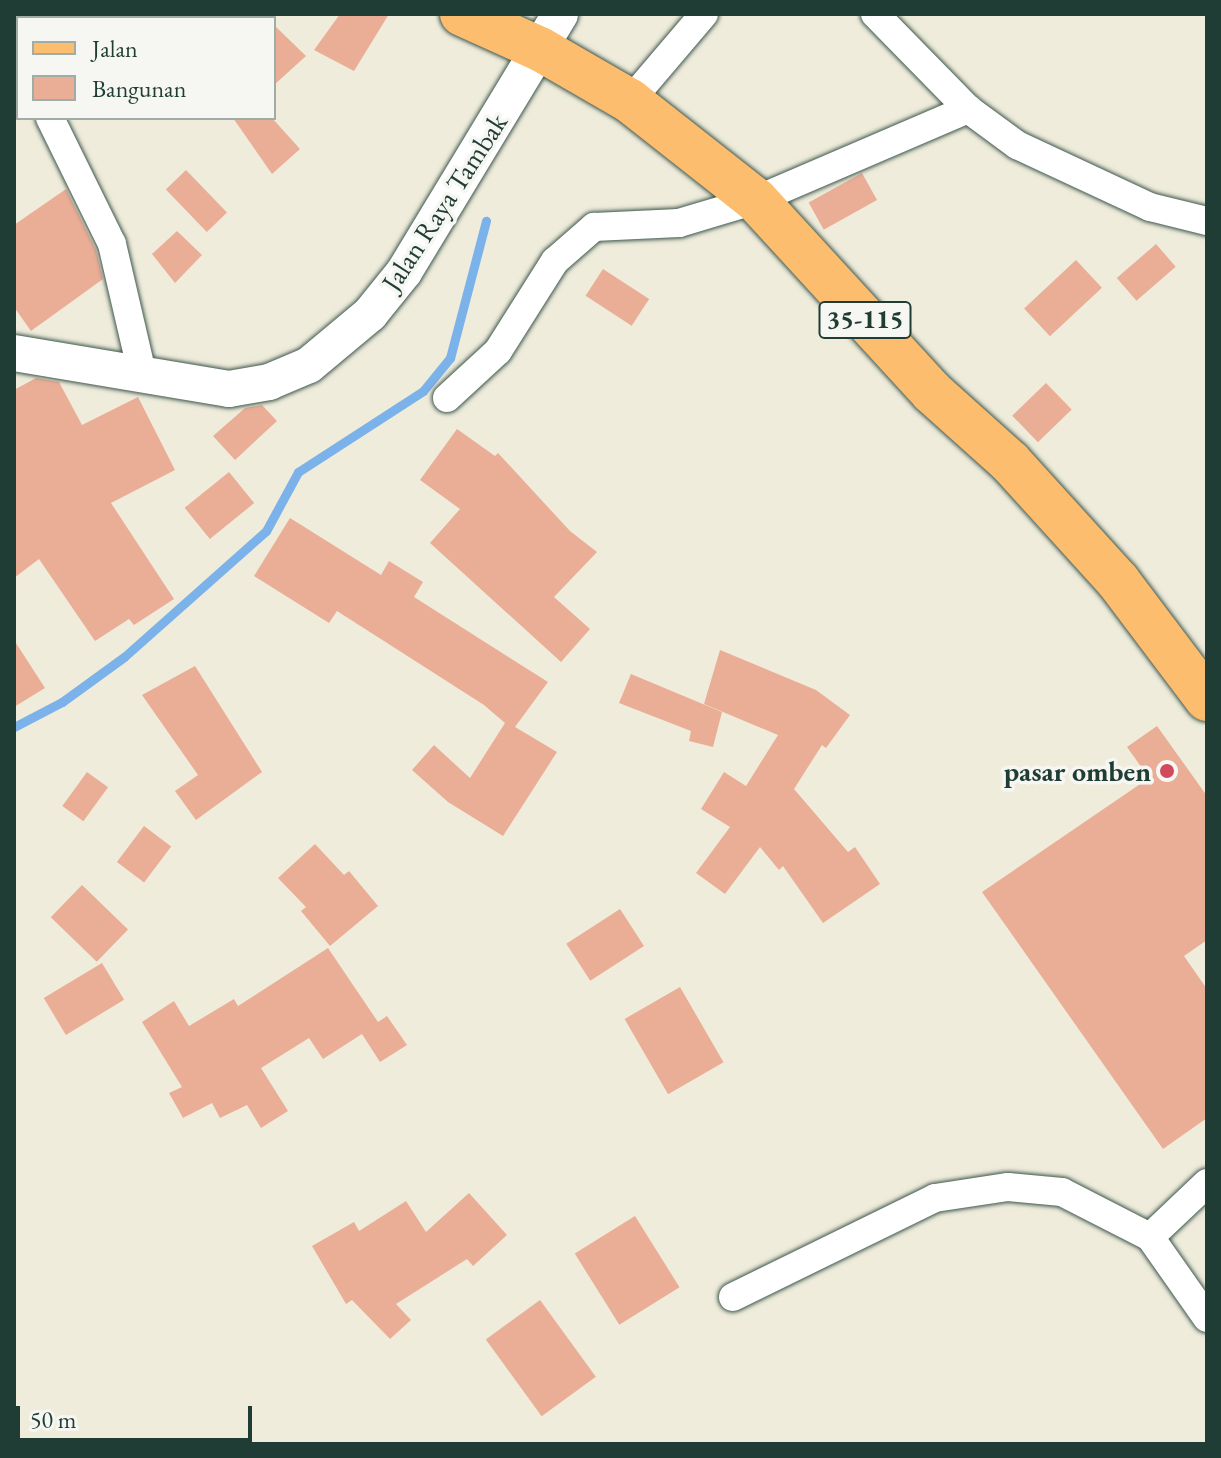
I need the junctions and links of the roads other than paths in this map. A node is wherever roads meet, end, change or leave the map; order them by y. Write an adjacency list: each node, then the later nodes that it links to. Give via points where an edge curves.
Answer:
1 (462, 14): 4 (main road, 35-115)
2 (704, 14): 5 (street)
3 (875, 14): 6 (street)
4 (550, 32): 5 (main road, 35-115); 11 (street, Jalan Raya Tambak, via 404,272 346,338 309,365 269,382 229,389)
5 (630, 101): 8 (main road, 35-115)
6 (968, 109): 8 (street); 9 (street, via 1017,145 1122,195 1179,217)
7 (51, 120): 11 (street, via 112,244)
8 (756, 200): 12 (street, via 679,223 594,227 555,261 498,351); 13 (main road, 35-115, via 932,392 1010,462 1118,581)
9 (1207, 221)
10 (14, 353): 11 (street, Jalan Raya Tambak)
11 (143, 377)
12 (447, 398)
13 (1207, 699)
14 (1207, 1183): 15 (street)
15 (1150, 1237): 16 (street, via 1062,1192 1008,1187 935,1198); 17 (street)
16 (733, 1297)
17 (1207, 1318)

